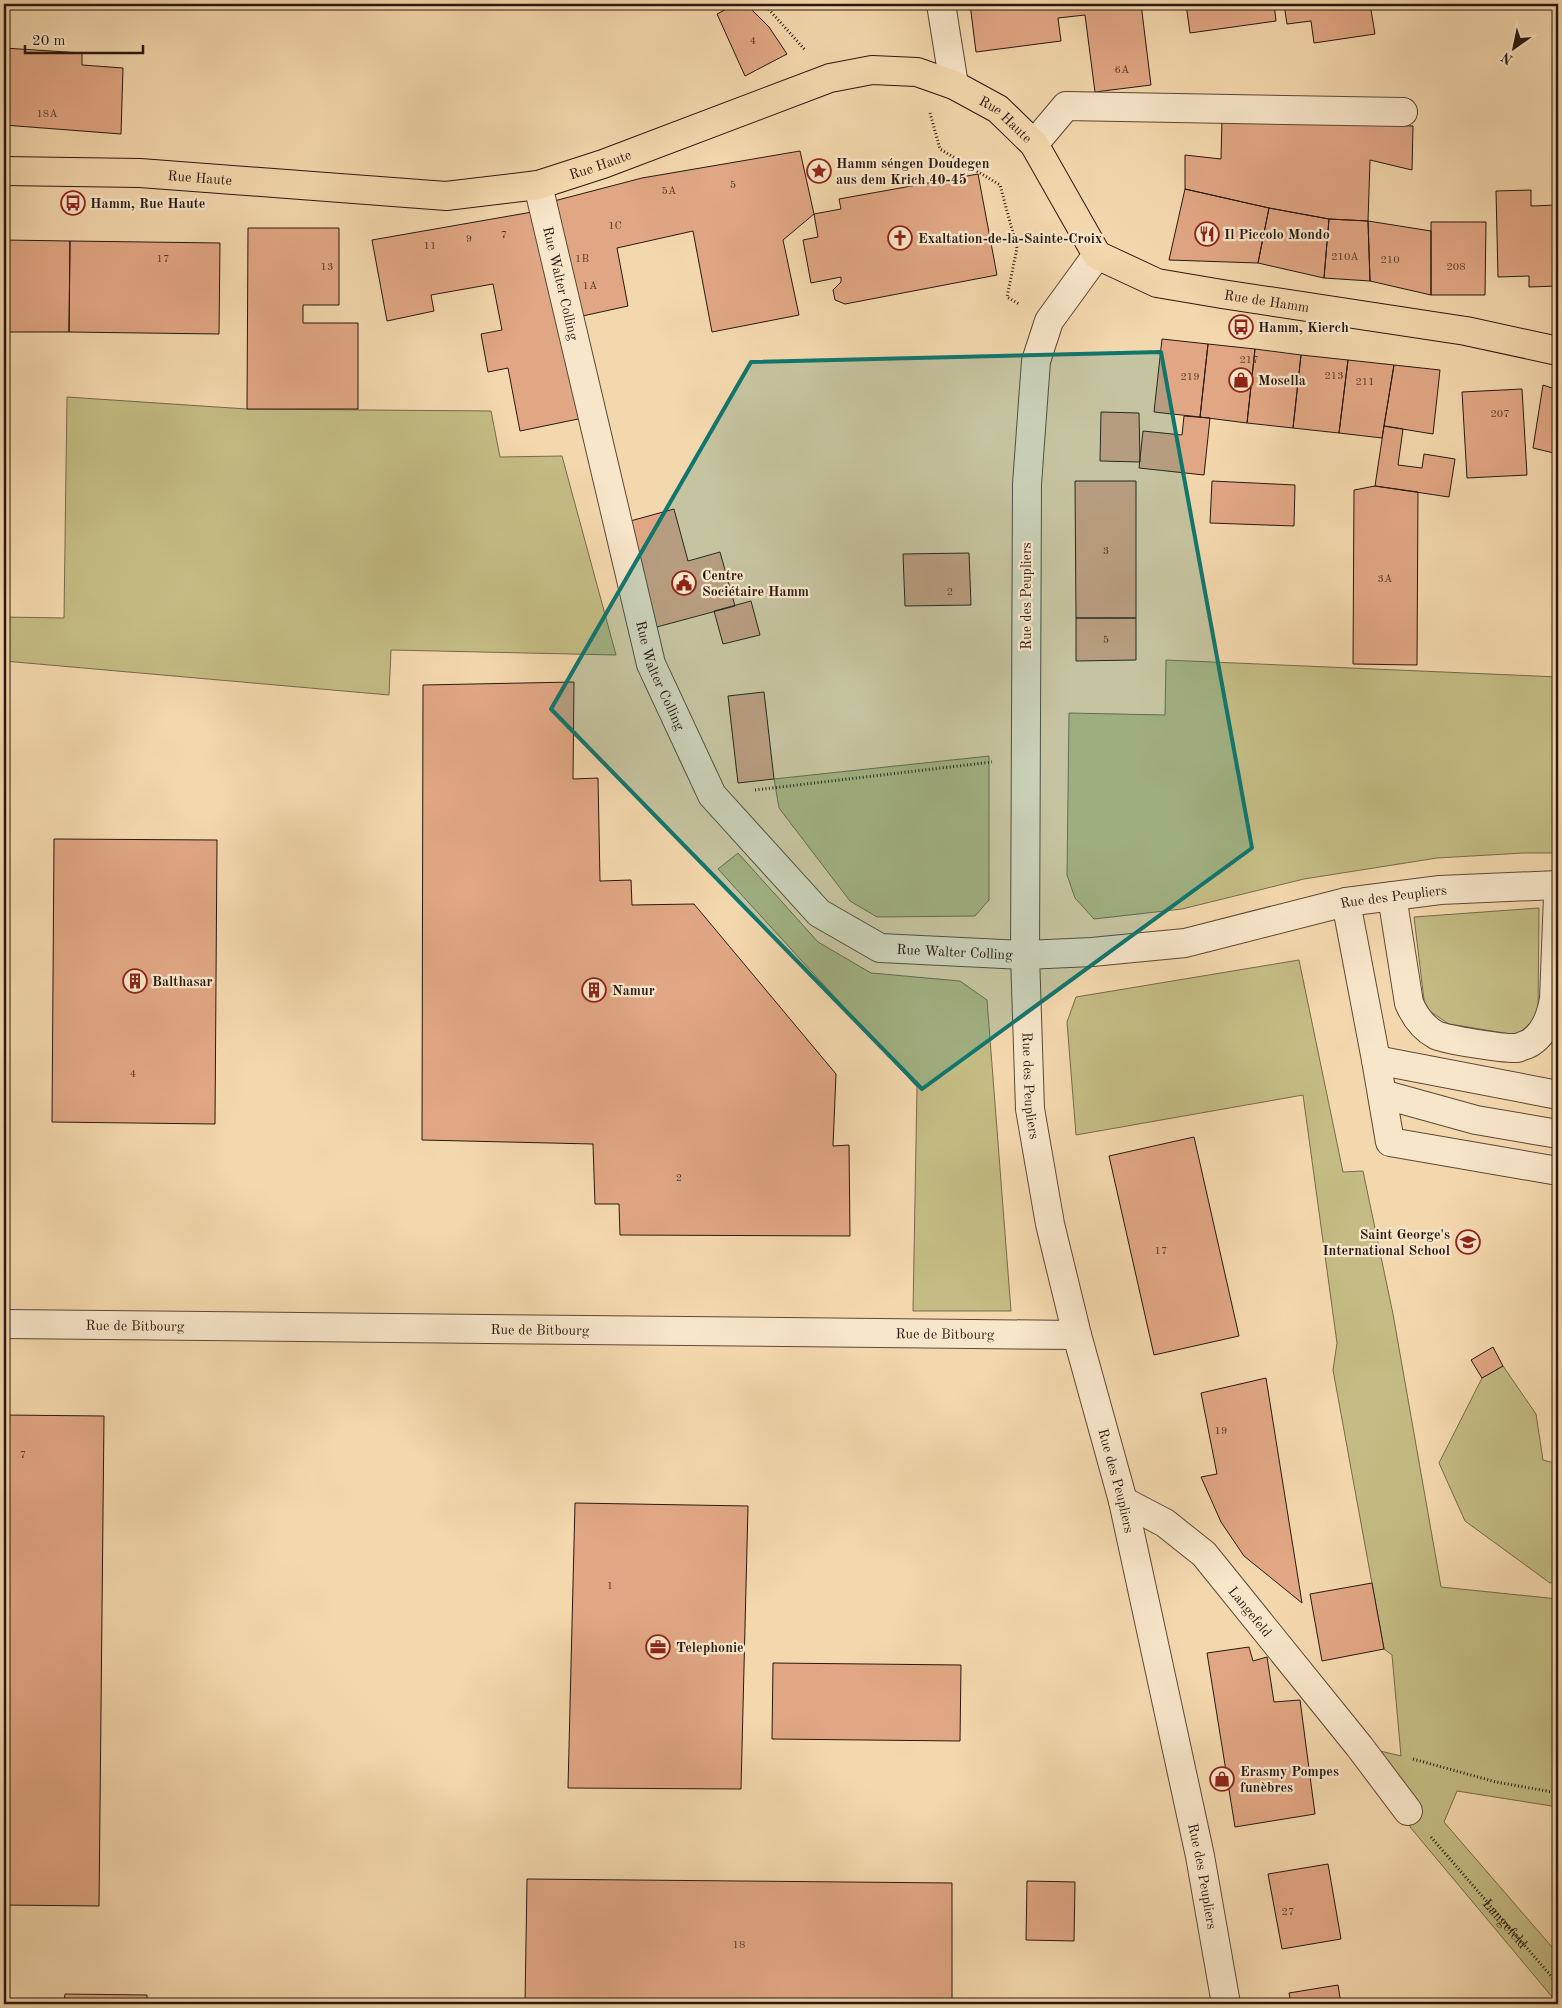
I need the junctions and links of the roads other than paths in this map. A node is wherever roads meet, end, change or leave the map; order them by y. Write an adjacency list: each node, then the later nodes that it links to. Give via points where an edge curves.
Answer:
1 (941, 4): 2 (street)
2 (954, 85): 4 (main road, Rue Haute, via 998,109); 6 (main road, Rue Haute, via 917,72 872,70 830,78 603,164)
3 (1403, 112): 4 (street, via 1066,106)
4 (1034, 144): 7 (main road, Rue Haute)
5 (4, 171): 6 (main road, Rue Haute, via 140,174 446,196)
6 (538, 185): 13 (street, Rue Walter Colling, via 651,664 712,795 819,912 880,948)
7 (1098, 255): 8 (main road, Rue de Hamm, via 1157,283 1466,331); 13 (street, Rue des Peupliers, via 1049,321 1036,361 1027,484)
8 (1558, 351)
9 (1558, 885): 10 (street, Rue des Peupliers, via 1440,890)
10 (1392, 896): 11 (street, via 1409,1003 1415,1016 1437,1035 1455,1041 1516,1048 1539,1035 1552,1010); 12 (street, Rue des Peupliers)
11 (1558, 896)
12 (1346, 902): 13 (street, Rue des Peupliers, via 1185,943); 14 (street)
13 (1026, 955): 20 (street, Rue des Peupliers, via 1030,1109 1050,1224)
14 (1376, 1060): 15 (street); 16 (street)
15 (1382, 1094): 17 (street, via 1476,1120); 18 (street, via 1390,1142)
16 (1558, 1095)
17 (1558, 1134)
18 (1558, 1171)
19 (4, 1324): 20 (street, Rue de Bitbourg)
20 (1077, 1335): 21 (street, Rue des Peupliers)
21 (1123, 1501): 22 (street, Langefeld, via 1165,1523 1204,1554); 23 (street, Rue des Peupliers, via 1200,1856)
22 (1408, 1811)
23 (1226, 2004)

